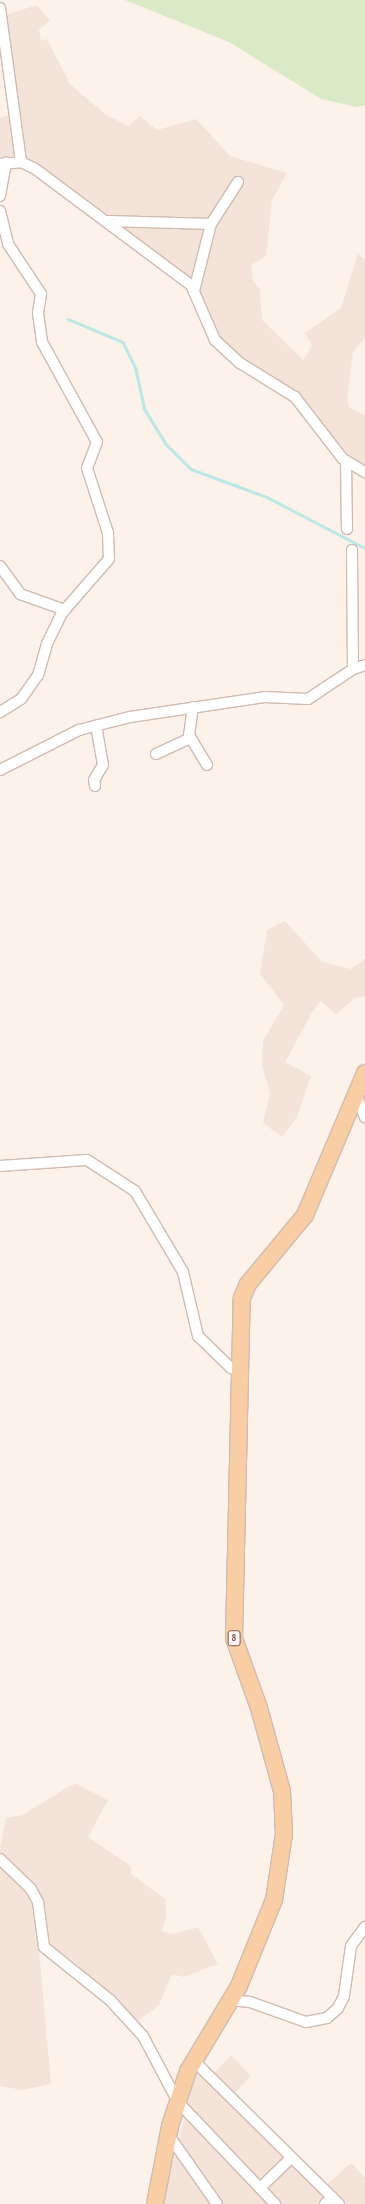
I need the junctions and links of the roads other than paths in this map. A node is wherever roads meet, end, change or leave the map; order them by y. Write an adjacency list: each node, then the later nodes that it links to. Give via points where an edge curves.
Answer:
1 (0, 8): 2 (street)
2 (21, 162): 3 (street); 7 (street, via 34,168)
3 (3, 163): 5 (street)
4 (238, 182): 8 (street)
5 (0, 196)
6 (0, 211): 15 (street, via 8,244 40,294 38,313 42,342 97,442 87,468 108,533 109,559)
7 (109, 221): 8 (street); 9 (street, via 192,284)
8 (211, 224): 9 (street)
9 (194, 292): 10 (street, via 215,340 240,363 295,397)
10 (346, 461): 11 (street); 12 (street)
11 (365, 472)
12 (347, 529)
13 (352, 550): 17 (street)
14 (0, 566): 15 (street, via 20,594)
15 (66, 610): 19 (street, via 47,644 38,675 21,699)
16 (365, 665): 17 (street)
17 (353, 669): 18 (street, via 308,699 265,697)
18 (193, 706): 20 (street); 21 (street)
19 (0, 712)
20 (96, 726): 24 (street, via 79,730); 25 (street, via 103,765 94,780)
21 (191, 738): 22 (street); 23 (street)
22 (156, 754)
23 (207, 765)
24 (0, 770)
25 (95, 786)
26 (365, 1073): 27 (main road, 8)
27 (356, 1095): 28 (street); 30 (main road, 8, via 305,1215 248,1284 242,1298)
28 (365, 1117)
29 (0, 1166): 30 (street, via 87,1160 135,1191 183,1272 198,1336 231,1368)
30 (240, 1371): 33 (main road, 8, via 234,1638 259,1708 282,1791 284,1834 274,1900)
31 (0, 1859): 35 (street, via 31,1889 38,1902 44,1947 110,2000 143,2036)
32 (365, 1927): 33 (street, via 351,1946 344,1996 327,2018 306,2022 250,2002)
33 (230, 2000): 34 (main road, 8)
34 (194, 2060): 35 (main road, 8); 37 (street)
35 (178, 2102): 36 (main road, 8); 38 (street)
36 (168, 2134): 40 (main road, 8); 41 (street)
37 (291, 2158): 38 (street); 39 (street)
38 (260, 2188): 42 (street)
39 (332, 2202)
40 (154, 2204)
41 (216, 2204)
42 (274, 2204)

